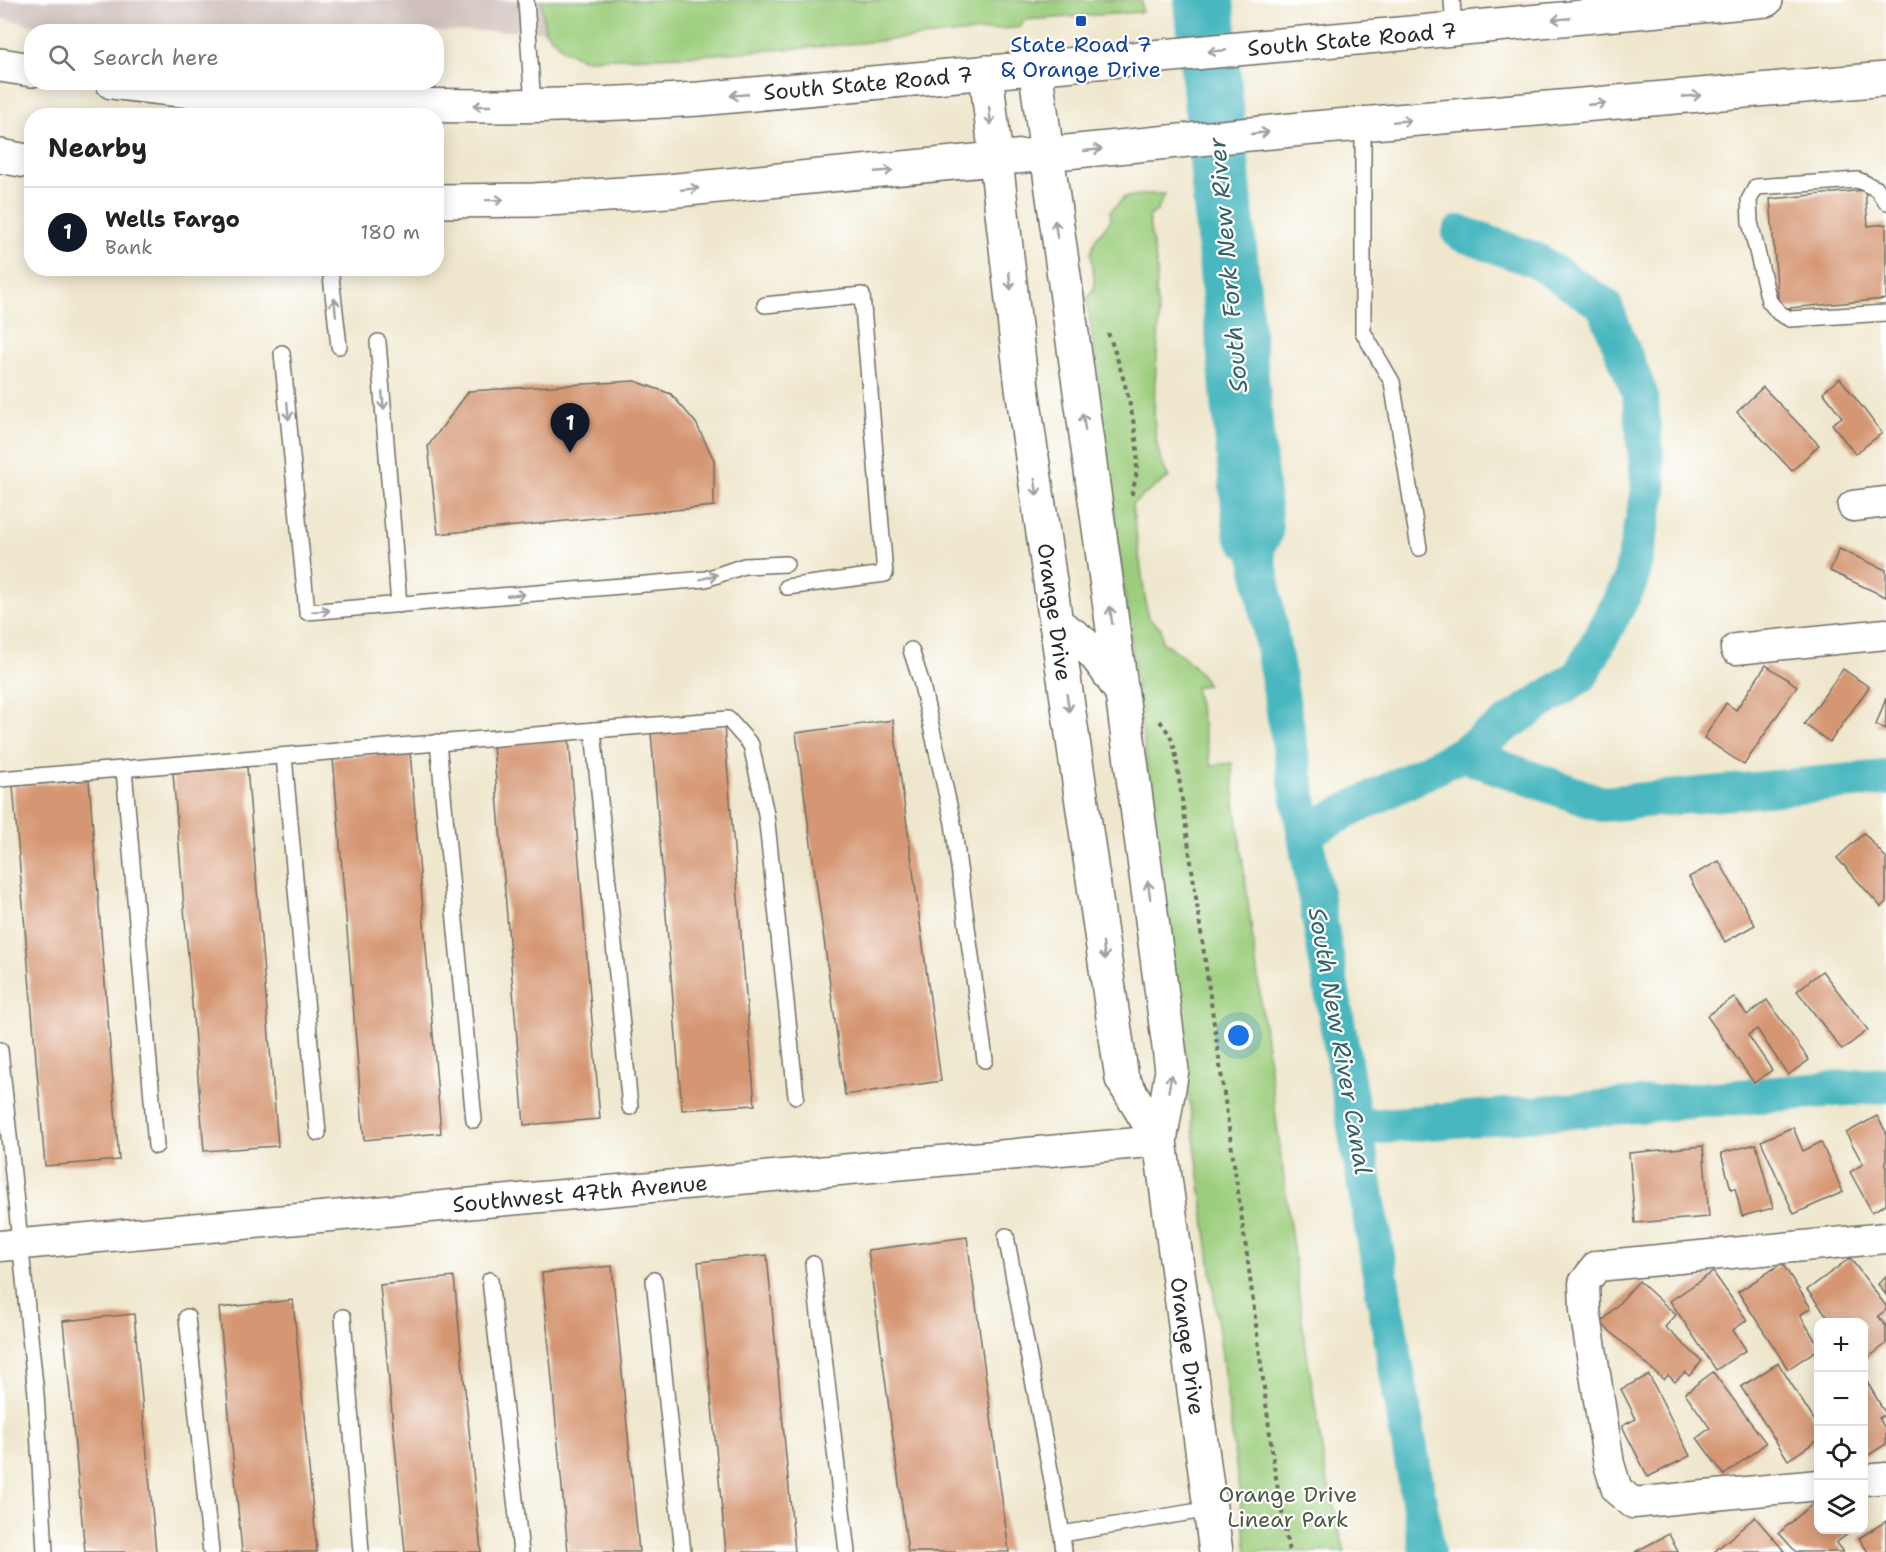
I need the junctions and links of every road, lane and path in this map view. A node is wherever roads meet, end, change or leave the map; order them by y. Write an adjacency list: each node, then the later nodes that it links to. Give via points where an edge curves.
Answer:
1 (526, 0): 12 (lane)
2 (1766, 0): 3 (main road, South State Road 7, one-way to 3)
3 (1453, 15): 5 (main road, South State Road 7, one-way to 5, via 1296,44)
4 (0, 65): 6 (main road)
5 (1035, 67): 7 (main road, South State Road 7); 14 (main road, Orange Drive)
6 (24, 69)
7 (986, 72): 12 (main road, South State Road 7, one-way to 12, via 699,99); 17 (main road, Orange Drive, one-way to 17)
8 (1886, 79): 13 (main road, one-way to 8)
9 (24, 80): 10 (main road)
10 (0, 83)
11 (173, 90): 12 (main road, South State Road 7, one-way to 11, via 360,105)
12 (533, 106)
13 (1363, 124): 14 (main road, one-way to 13); 30 (lane, via 1363,333 1392,382)
14 (1046, 155): 17 (main road); 38 (main road, Orange Drive, one-way to 14)
15 (0, 156): 16 (main road)
16 (24, 160)
17 (995, 160): 18 (main road, one-way to 17, via 534,200 667,191); 34 (main road, Orange Drive, one-way to 34)
18 (444, 201)
19 (1886, 202): 22 (lane, via 1876,189 1858,180 1756,187 1749,200 1750,222 1769,301 1779,312 1790,319)
20 (331, 276): 25 (lane, one-way to 20)
21 (765, 305): 32 (lane, via 862,295 885,574)
22 (1886, 314)
23 (1107, 331): 29 (path, via 1136,438 1137,466)
24 (378, 342): 33 (lane, one-way to 33)
25 (339, 346)
26 (282, 353): 33 (lane, one-way to 33, via 307,612)
27 (1886, 502): 28 (street)
28 (1853, 506)
29 (1129, 509)
30 (1419, 548)
31 (786, 564): 33 (lane, one-way to 31, via 706,579 744,566)
32 (787, 587)
33 (399, 605)
34 (1056, 624): 38 (main road, via 1099,657); 51 (main road, Orange Drive, one-way to 51, via 1122,1079)
35 (1886, 634): 36 (street)
36 (1736, 649)
37 (911, 650): 46 (lane, via 953,823)
38 (1122, 694): 51 (main road, Orange Drive, one-way to 38, via 1172,1070)
39 (1156, 715): 74 (path, via 1175,750)
40 (593, 730): 41 (lane); 47 (lane, via 728,719 751,745 766,814); 48 (lane)
41 (438, 742): 42 (lane); 49 (lane)
42 (284, 756): 43 (lane); 50 (lane)
43 (124, 769): 44 (lane); 52 (lane)
44 (0, 779)
45 (0, 1050): 55 (lane)
46 (985, 1060)
47 (796, 1096)
48 (630, 1107)
49 (474, 1120)
50 (318, 1133)
51 (1161, 1141): 55 (street, Southwest 47th Avenue); 64 (main road, Orange Drive)
52 (156, 1146)
53 (1006, 1236): 65 (lane)
54 (1886, 1238): 63 (street, via 1597,1266 1584,1283 1609,1464 1617,1490 1633,1503)
55 (10, 1245): 66 (lane, via 36,1394)
56 (813, 1264): 71 (lane)
57 (490, 1280): 69 (lane)
58 (654, 1280): 70 (lane)
59 (187, 1317): 67 (lane)
60 (343, 1317): 68 (lane)
61 (1886, 1478): 62 (street)
62 (1868, 1480)
63 (1814, 1485)
64 (1210, 1509): 65 (lane); 73 (main road, Orange Drive)
65 (1062, 1534): 72 (lane)
66 (45, 1552)
67 (211, 1552)
68 (362, 1552)
69 (521, 1552)
70 (683, 1552)
71 (848, 1552)
72 (1064, 1552)
73 (1215, 1552)
74 (1289, 1552)

